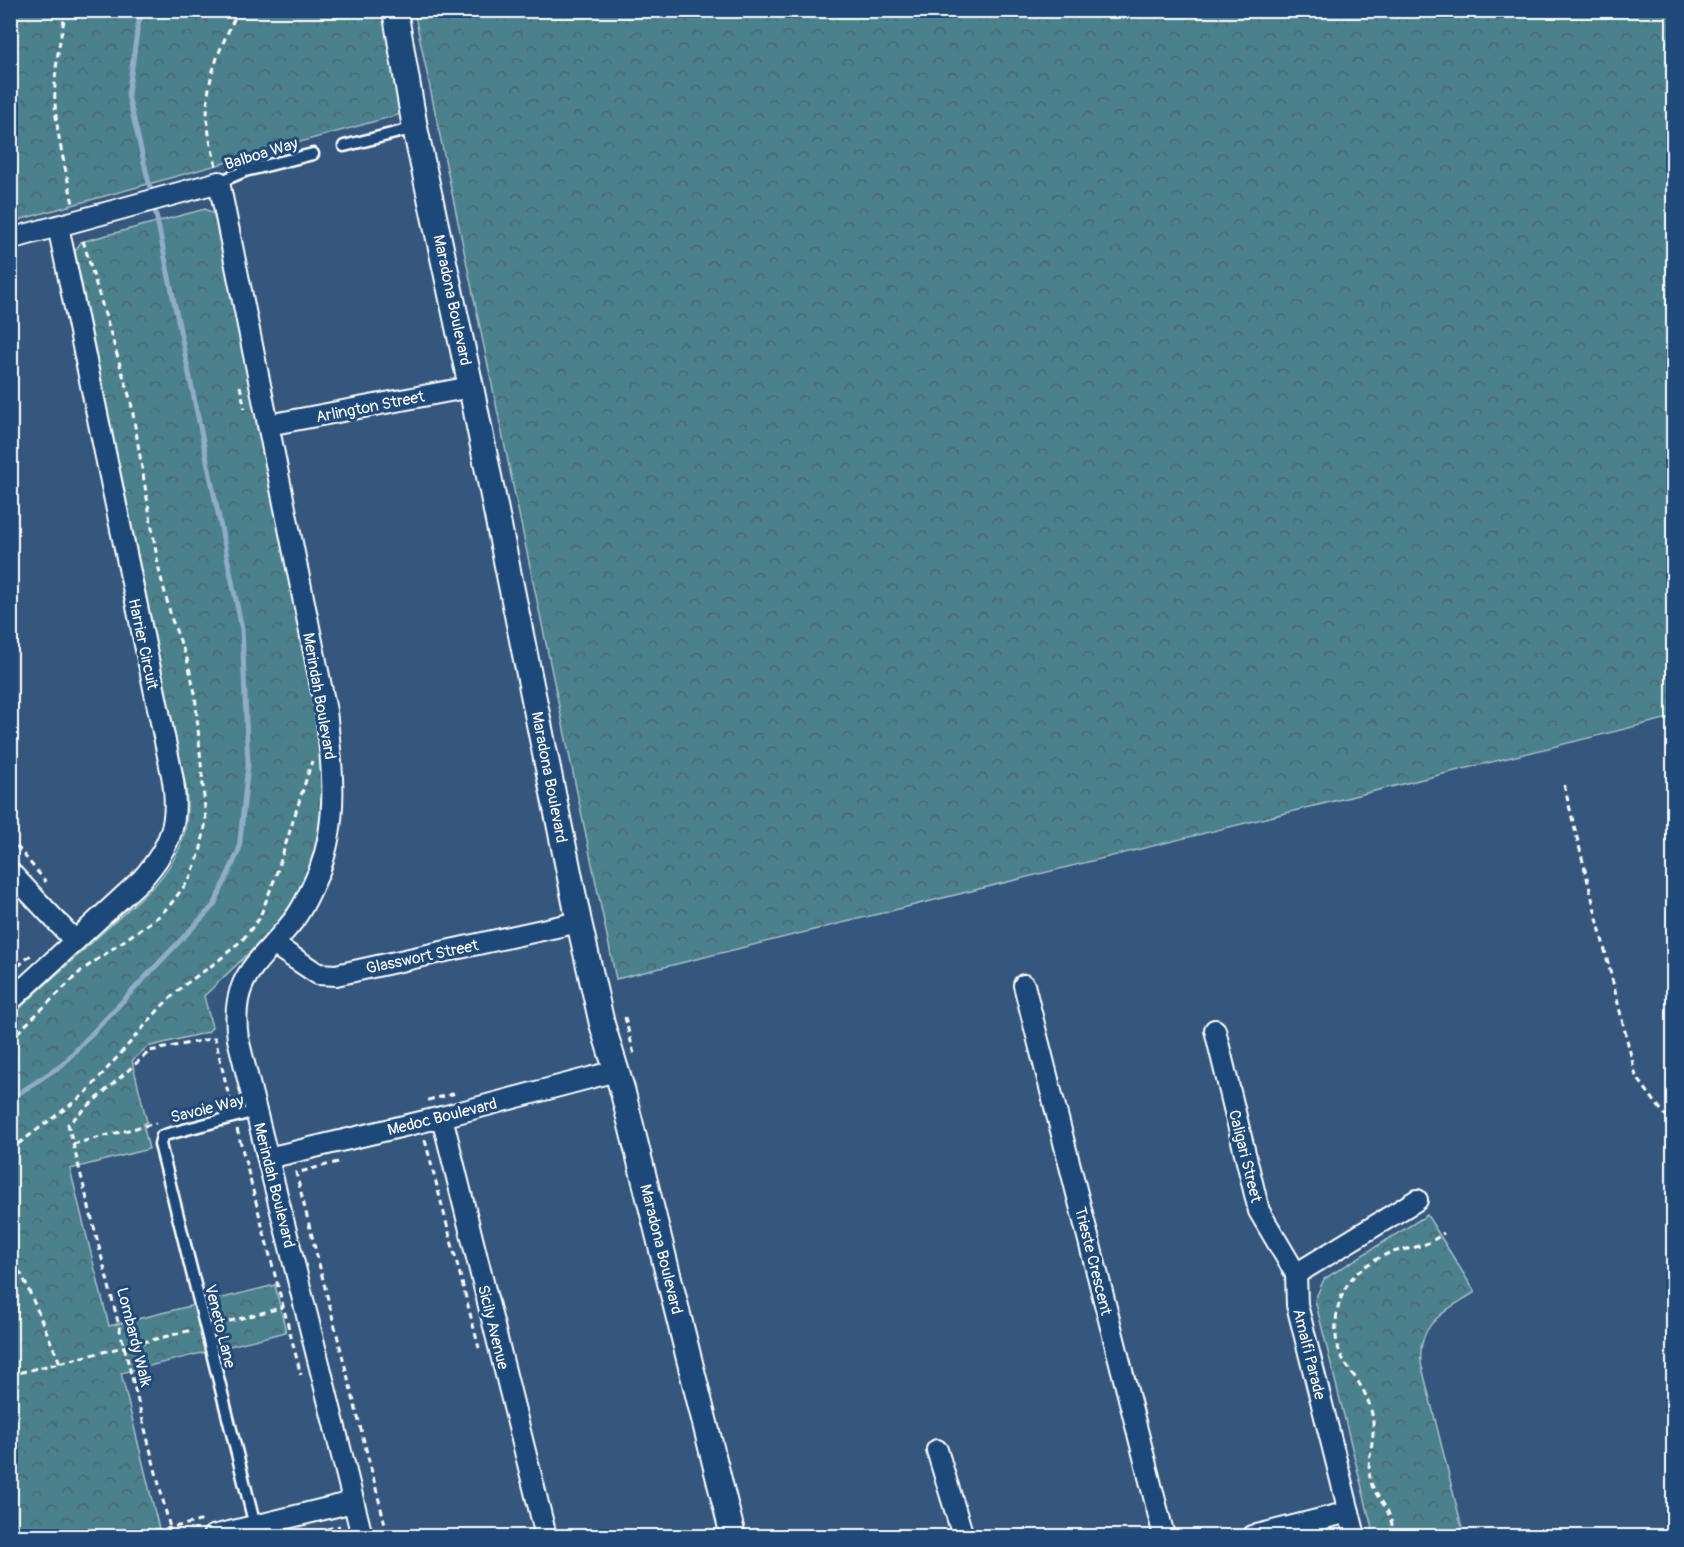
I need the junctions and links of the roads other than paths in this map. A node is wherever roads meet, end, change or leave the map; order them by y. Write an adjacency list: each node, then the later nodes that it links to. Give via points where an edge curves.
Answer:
1 (394, 10): 2 (street, Maradona Boulevard)
2 (415, 128): 3 (lane); 8 (street, Maradona Boulevard)
3 (344, 146)
4 (313, 153): 5 (lane, Balboa Way)
5 (216, 183): 6 (street); 9 (street, Merindah Boulevard)
6 (58, 226): 7 (street); 12 (street, Harrier Circuit, via 175,796 169,841 158,861)
7 (10, 238)
8 (471, 387): 9 (street, Arlington Street); 11 (street, Maradona Boulevard)
9 (268, 425): 13 (street, Merindah Boulevard, via 326,711 333,801 320,868 294,920)
10 (10, 872): 12 (street)
11 (579, 922): 13 (street, Glasswort Street, via 336,975 318,974); 17 (street, Maradona Boulevard)
12 (75, 940): 15 (street, Harrier Circuit)
13 (273, 944): 18 (street, Merindah Boulevard, via 252,968 236,1006 238,1039)
14 (1024, 985): 33 (street, Trieste Crescent)
15 (10, 1001)
16 (1215, 1030): 23 (street, Caligari Street, via 1260,1211)
17 (616, 1071): 19 (street, Medoc Boulevard); 31 (street, Maradona Boulevard)
18 (256, 1111): 20 (lane, Savoie Way); 21 (street, Merindah Boulevard)
19 (442, 1116): 21 (street, Medoc Boulevard); 30 (street, Sicily Avenue)
20 (165, 1135): 27 (lane, Veneto Lane, via 160,1144)
21 (268, 1158): 25 (street, Merindah Boulevard)
22 (1417, 1200): 23 (street)
23 (1296, 1274): 26 (street, Amalfi Parade, via 1297,1305)
24 (937, 1450): 32 (street)
25 (345, 1504): 27 (street); 29 (street, Merindah Boulevard)
26 (1349, 1512): 34 (street); 35 (street, Amalfi Parade)
27 (255, 1526): 28 (street)
28 (213, 1536)
29 (362, 1536)
30 (546, 1536)
31 (733, 1536)
32 (963, 1536)
33 (1164, 1536)
34 (1253, 1536)
35 (1355, 1536)

